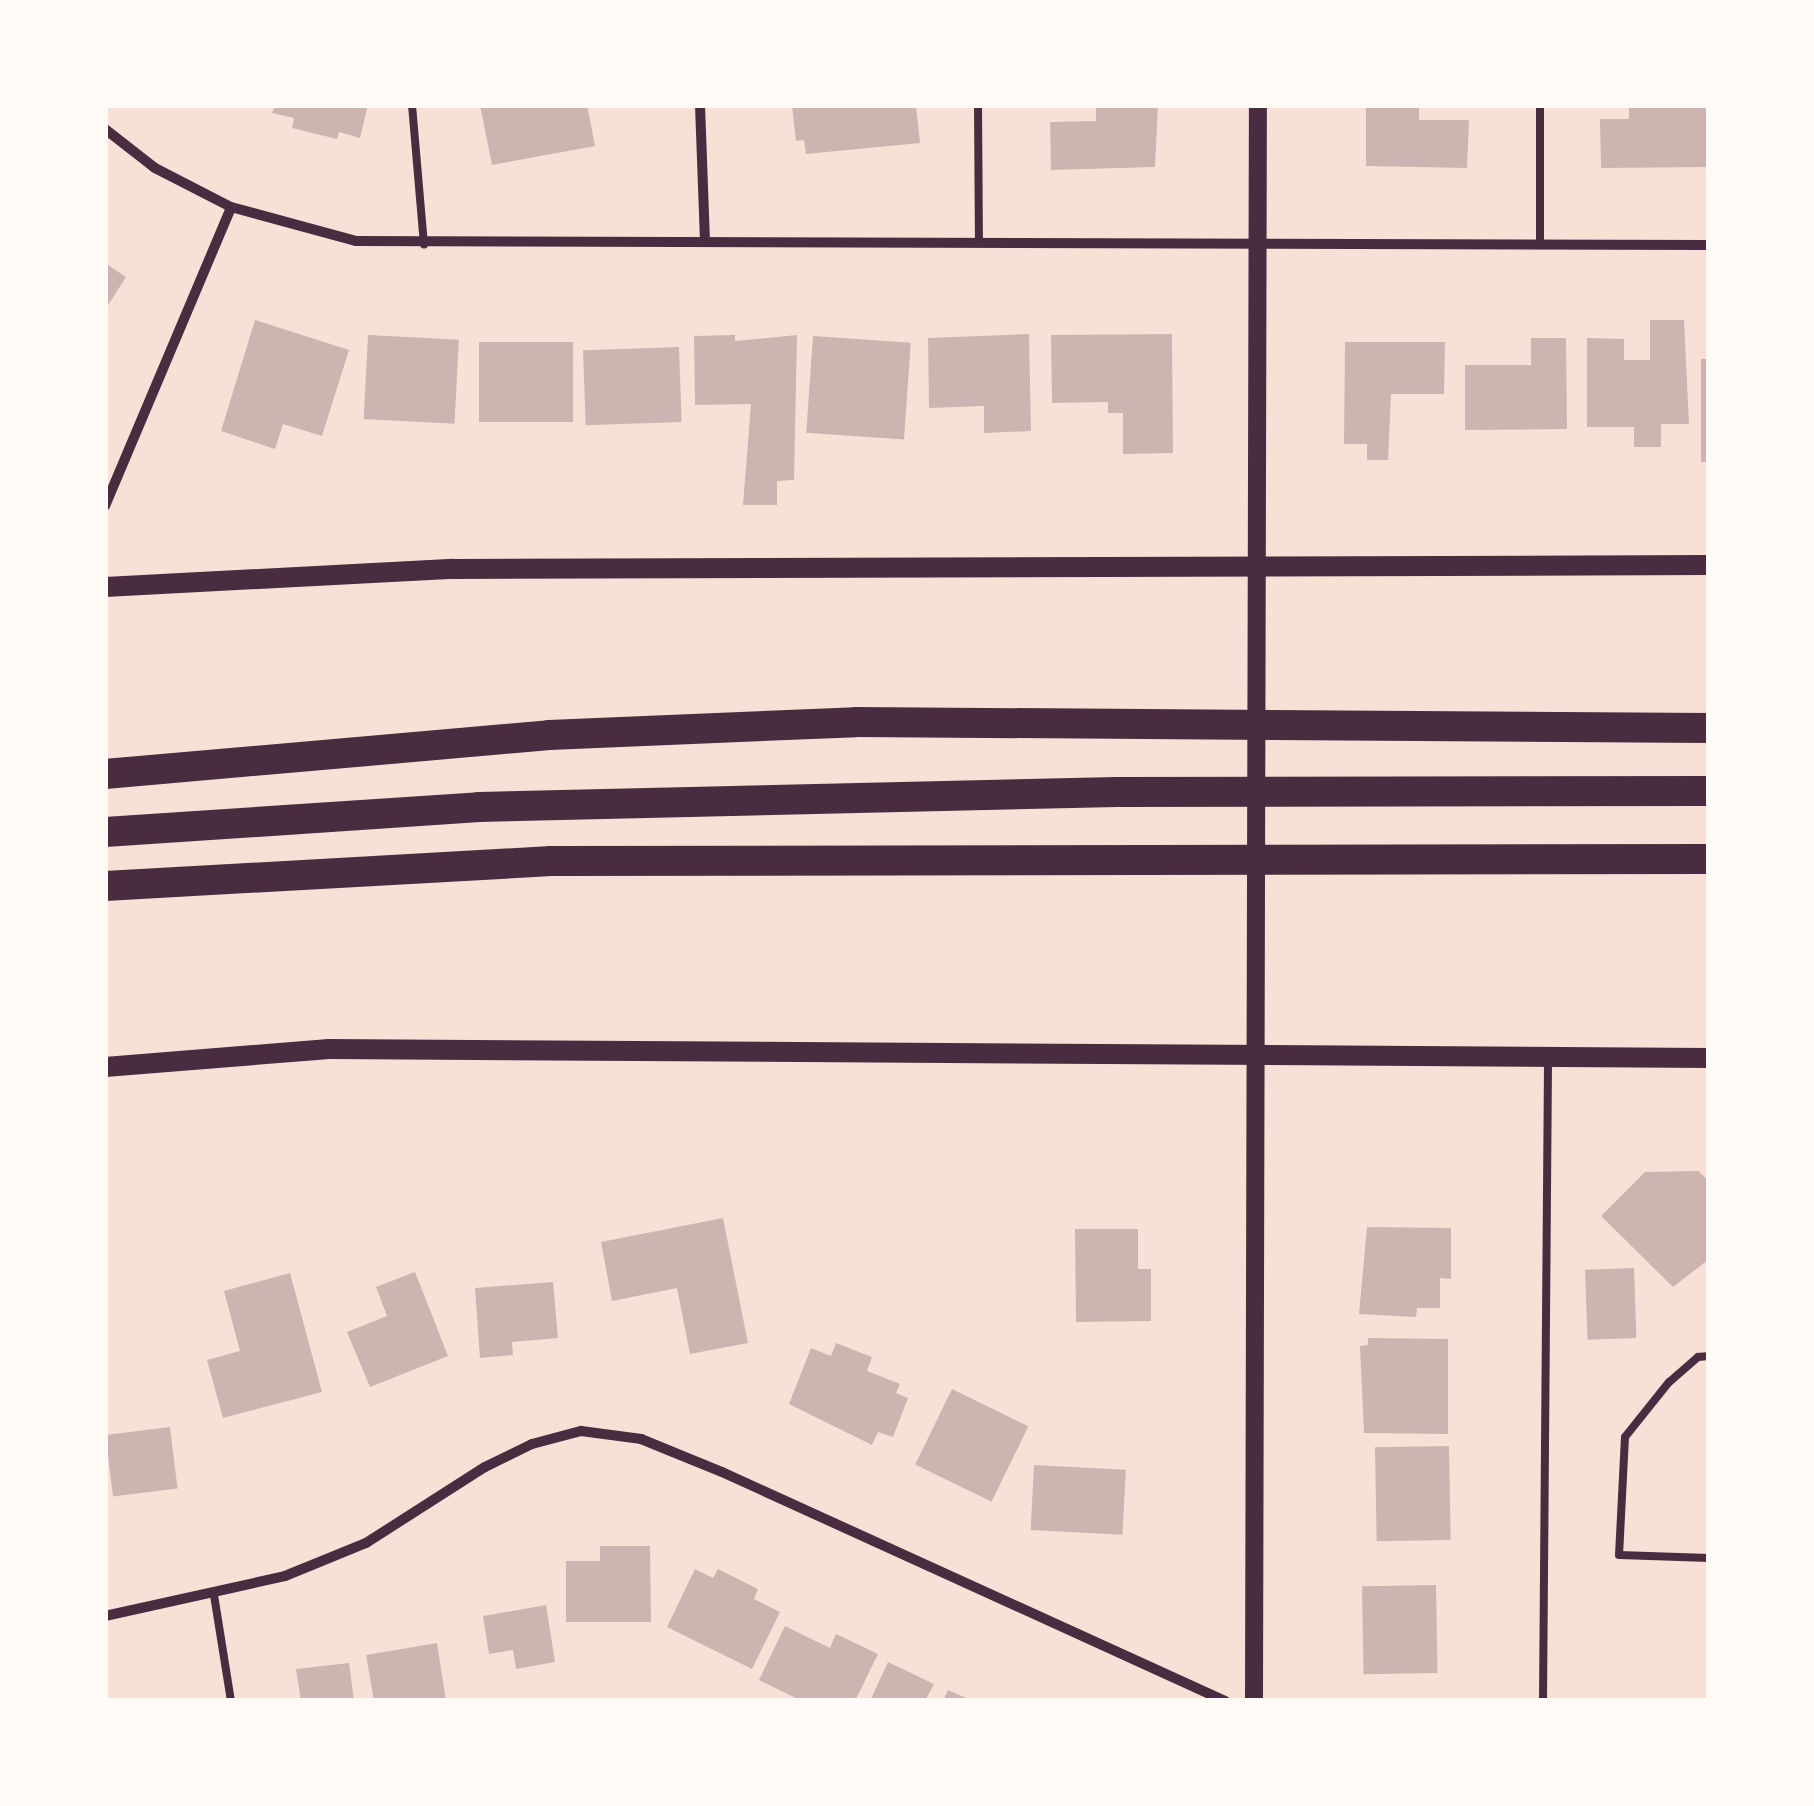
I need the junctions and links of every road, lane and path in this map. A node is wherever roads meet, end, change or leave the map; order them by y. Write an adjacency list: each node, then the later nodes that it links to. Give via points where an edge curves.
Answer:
1 (412, 105): 12 (lane)
2 (700, 105): 10 (street)
3 (978, 105): 8 (lane)
4 (1258, 105): 9 (street)
5 (1540, 105): 11 (lane)
6 (105, 130): 7 (street, via 155,168)
7 (231, 208): 12 (street, via 356,241); 14 (street)
8 (979, 239): 9 (street); 10 (street)
9 (1256, 239): 11 (street); 15 (street)
10 (705, 240): 12 (street)
11 (1540, 242): 13 (street)
12 (424, 244)
13 (1709, 245)
14 (105, 506)
15 (1256, 563): 16 (main road); 17 (main road, via 454,569); 24 (street)
16 (1709, 565)
17 (105, 587)
18 (1709, 728): 19 (highway, via 856,722 549,735)
19 (105, 774)
20 (1709, 790): 21 (highway, via 1117,792 479,807)
21 (105, 832)
22 (1709, 859): 23 (highway, via 551,861)
23 (105, 886)
24 (1255, 1055): 25 (main road); 27 (main road, via 329,1049); 34 (street)
25 (1548, 1057): 26 (main road); 35 (lane)
26 (1709, 1058)
27 (105, 1067)
28 (1709, 1356): 29 (lane, via 1698,1357 1669,1382 1625,1437 1620,1556)
29 (1709, 1558)
30 (214, 1596): 31 (street); 32 (lane); 33 (street, via 366,1543 485,1467 532,1444 582,1431 642,1439 722,1472)
31 (105, 1616)
32 (231, 1701)
33 (1225, 1701)
34 (1254, 1701)
35 (1543, 1701)

